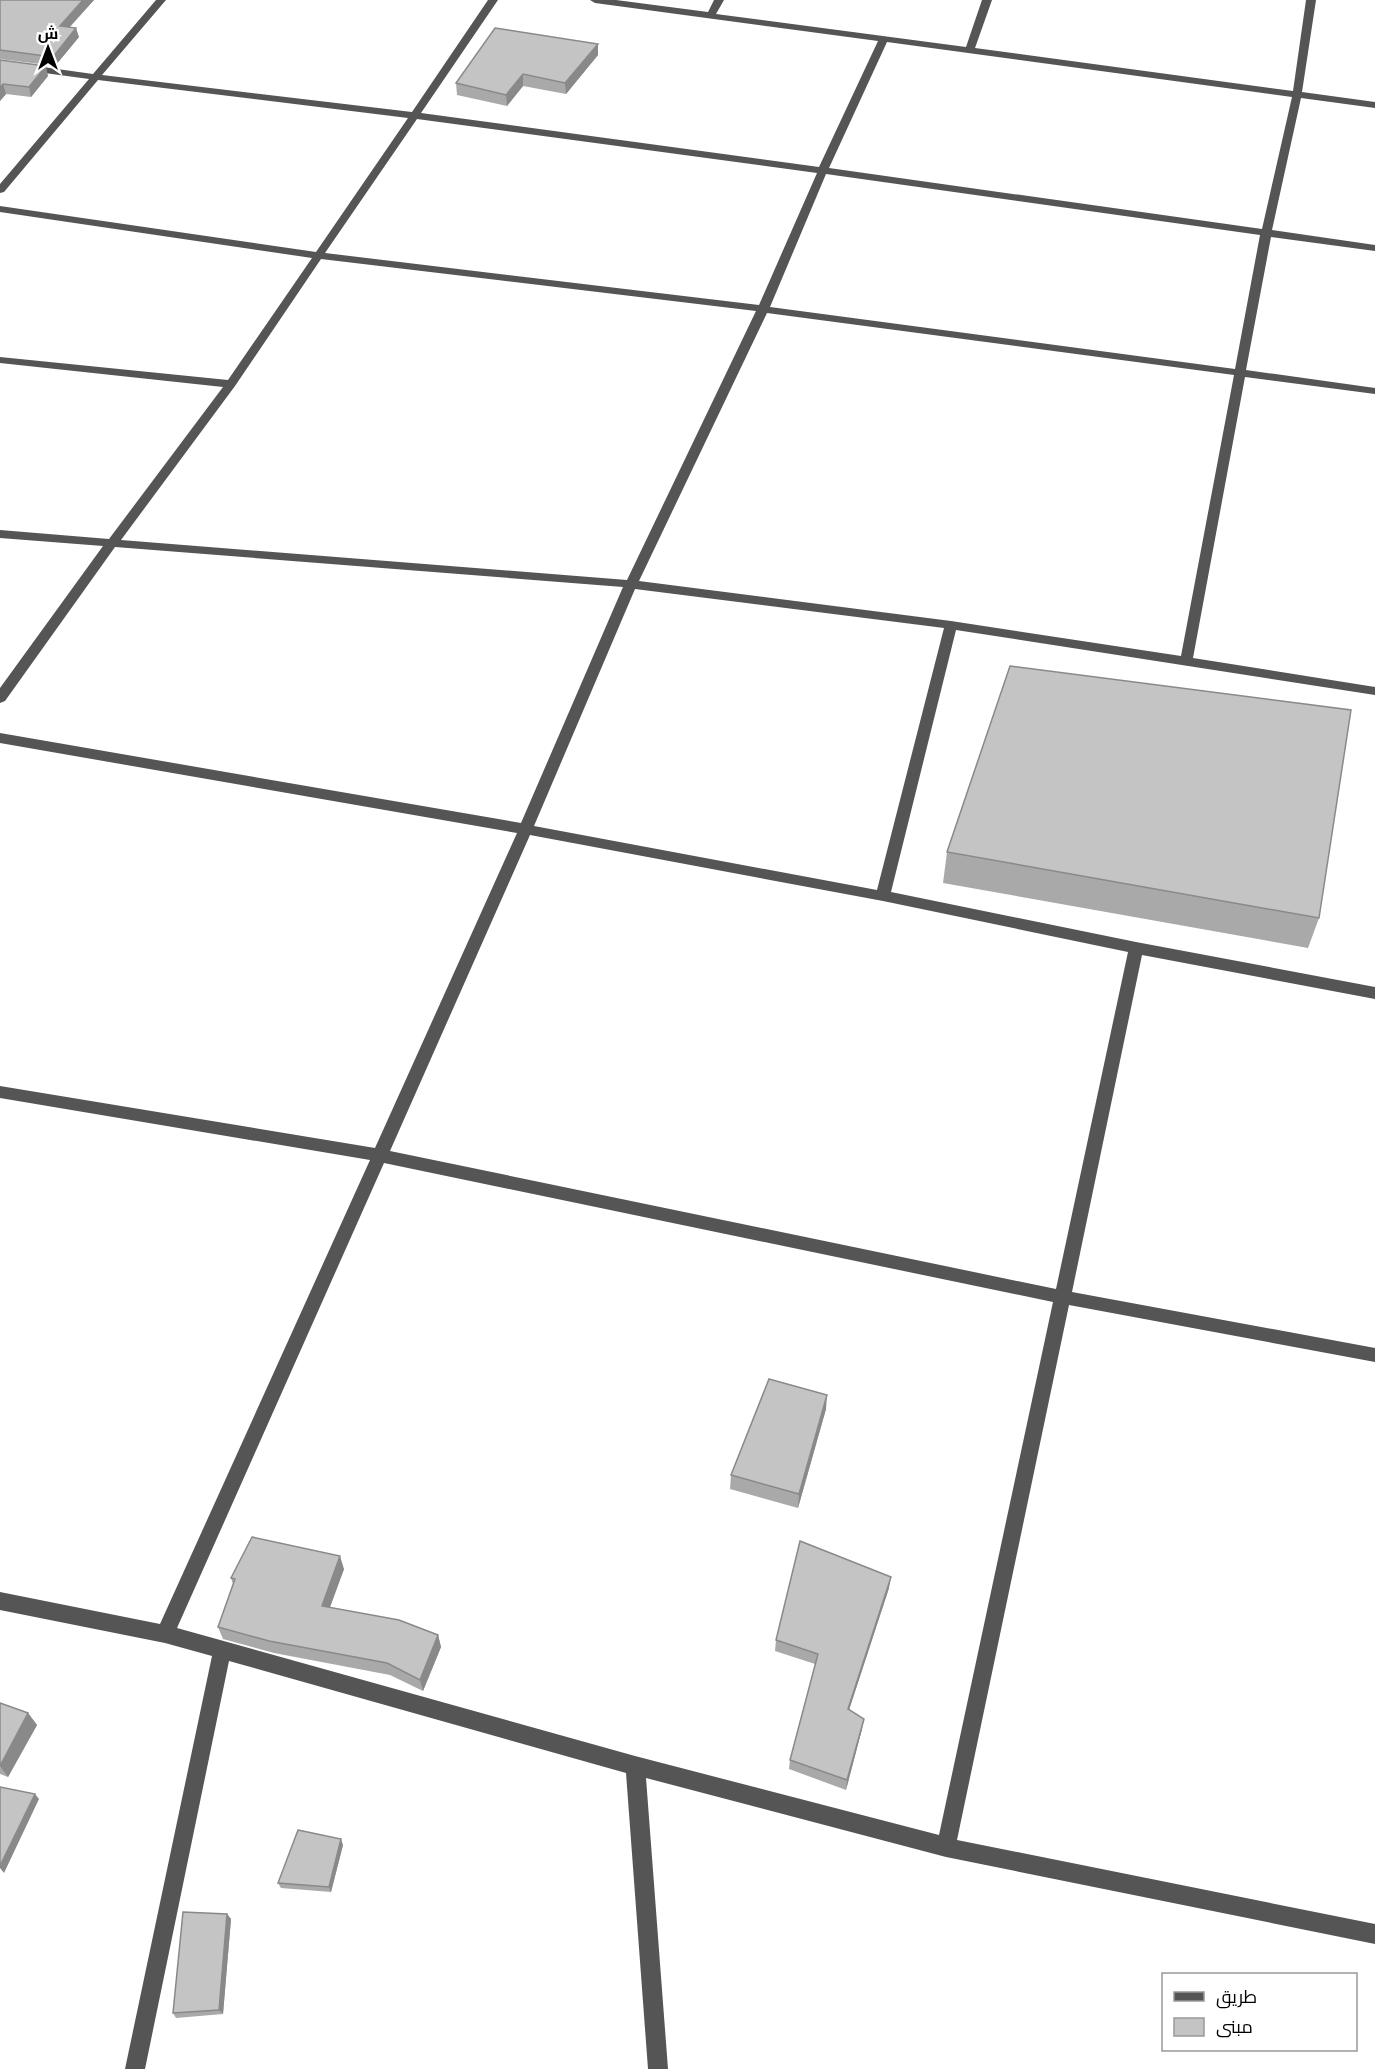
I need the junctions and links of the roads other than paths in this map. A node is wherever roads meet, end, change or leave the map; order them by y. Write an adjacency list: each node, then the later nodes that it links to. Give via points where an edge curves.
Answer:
1 (161, 0): 11 (street)
2 (494, 0): 14 (street)
3 (595, 0): 7 (street)
4 (718, 0): 7 (street)
5 (987, 0): 9 (street)
6 (1311, 0): 12 (street)
7 (711, 15): 8 (street)
8 (884, 39): 9 (street); 15 (street)
9 (969, 51): 12 (street)
10 (0, 64): 11 (street)
11 (97, 78): 14 (street); 16 (street)
12 (1297, 94): 13 (street); 18 (street)
13 (1375, 105)
14 (416, 116): 15 (street); 20 (street)
15 (823, 170): 18 (street); 21 (street)
16 (0, 190)
17 (0, 209): 20 (street)
18 (1266, 233): 19 (street); 23 (street)
19 (1375, 248)
20 (321, 256): 21 (street); 24 (street)
21 (763, 309): 23 (street); 28 (street)
22 (0, 360): 24 (street)
23 (1241, 372): 25 (street); 30 (street)
24 (231, 384): 27 (street)
25 (1375, 391)
26 (0, 534): 27 (street)
27 (111, 544): 28 (street); 32 (street)
28 (631, 584): 29 (street); 34 (street)
29 (951, 625): 30 (street); 35 (street)
30 (1186, 662): 31 (street)
31 (1375, 691)
32 (0, 698)
33 (0, 738): 34 (street)
34 (526, 829): 35 (street); 39 (street)
35 (883, 896): 36 (street)
36 (1136, 948): 37 (street); 40 (street)
37 (1375, 993)
38 (0, 1092): 39 (street)
39 (379, 1155): 40 (street); 43 (street)
40 (1062, 1297): 41 (street); 46 (street)
41 (1375, 1355)
42 (0, 1601): 43 (street)
43 (165, 1634): 44 (street)
44 (222, 1651): 45 (street); 48 (street)
45 (635, 1766): 46 (street); 49 (street)
46 (946, 1847): 47 (street)
47 (1375, 1934)
48 (135, 2069)
49 (658, 2069)

